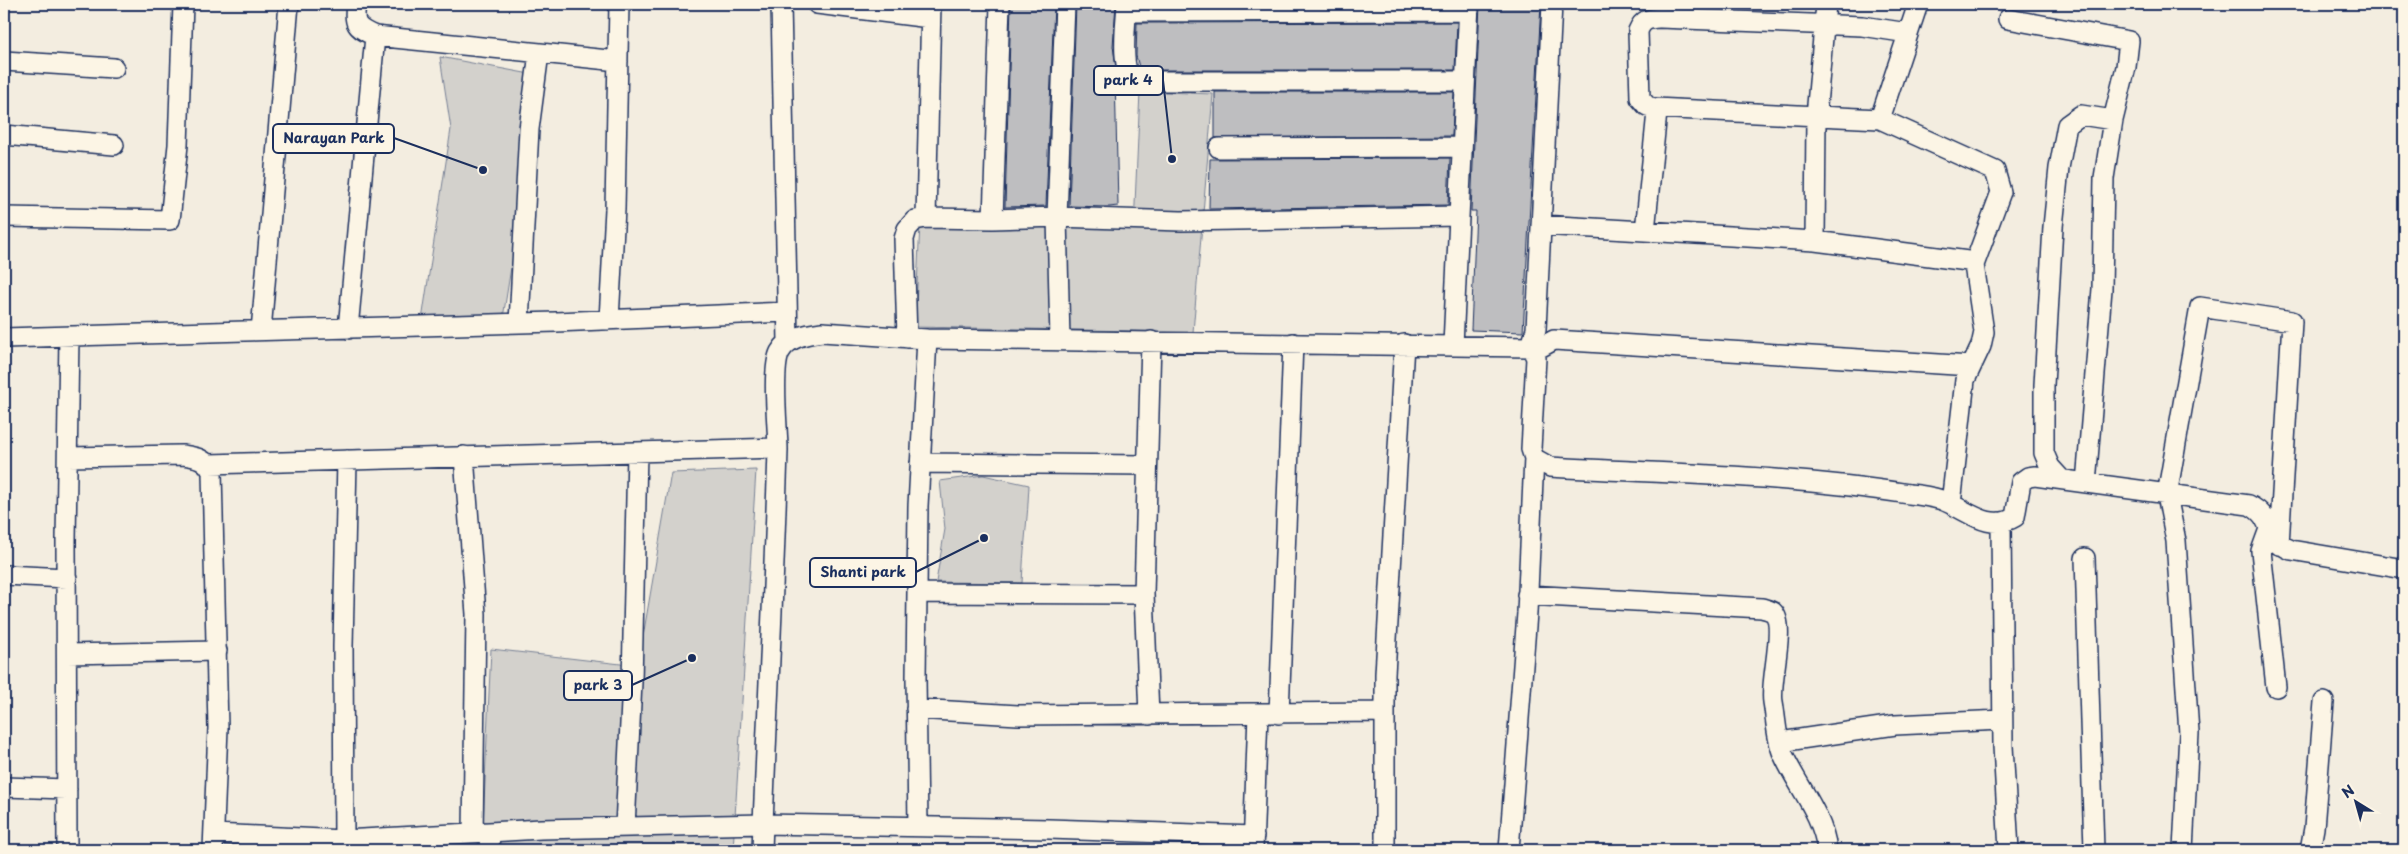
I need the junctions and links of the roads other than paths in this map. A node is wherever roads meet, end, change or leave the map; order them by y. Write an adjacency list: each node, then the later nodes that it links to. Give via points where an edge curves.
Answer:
1 (183, 4): 34 (street, via 178,145 170,220)
2 (289, 4): 46 (street)
3 (356, 4): 19 (street, via 354,17 361,31)
4 (619, 4): 22 (street)
5 (781, 4): 42 (street)
6 (817, 4): 14 (street)
7 (1000, 4): 37 (street)
8 (1065, 4): 35 (street)
9 (1552, 4): 38 (street)
10 (1826, 4): 17 (street)
11 (1918, 4): 18 (street)
12 (1469, 7): 13 (street); 24 (street)
13 (1127, 8): 24 (street, via 1125,64 1127,74 1135,81)
14 (931, 11): 36 (street)
15 (1661, 11): 17 (street); 25 (street, via 1641,23 1638,31 1640,98 1646,106)
16 (2008, 19): 28 (street, via 2129,41 2126,67)
17 (1825, 25): 18 (street, via 1862,26); 26 (street)
18 (1908, 33): 27 (street)
19 (375, 36): 20 (street); 45 (street)
20 (539, 53): 22 (street); 44 (street, via 529,129)
21 (4, 61): 23 (street)
22 (618, 61): 43 (street)
23 (114, 68)
24 (1464, 81): 31 (street)
25 (1655, 108): 26 (street); 39 (street)
26 (1816, 116): 27 (street); 40 (street)
27 (1880, 119): 41 (street, via 1995,171 2001,192)
28 (2112, 120): 68 (street, via 2080,115 2066,125 2059,168 2044,385 2044,453 2050,467); 69 (street, via 2104,178 2102,289)
29 (4, 135): 30 (street)
30 (114, 145)
31 (1462, 147): 32 (street); 33 (street)
32 (1219, 148)
33 (1459, 216): 35 (street, via 1181,221); 56 (street)
34 (4, 217)
35 (1057, 217): 37 (street); 51 (street)
36 (926, 218): 37 (street); 49 (street, via 914,220 904,239)
37 (992, 219)
38 (1541, 225): 39 (street); 57 (street, via 1536,329)
39 (1645, 232): 40 (street)
40 (1814, 241): 41 (street, via 1956,258)
41 (1974, 265): 58 (street, via 1984,332)
42 (787, 312): 43 (street); 53 (street)
43 (609, 320): 44 (street)
44 (520, 323): 45 (street)
45 (348, 329): 46 (street)
46 (261, 331): 47 (street)
47 (69, 336): 48 (street); 62 (street)
48 (4, 338)
49 (907, 338): 50 (street); 53 (street, via 822,332 806,334)
50 (927, 339): 51 (street); 65 (street)
51 (1060, 340): 52 (street)
52 (1151, 341): 54 (street); 67 (street)
53 (788, 342): 59 (street, via 780,353 777,367)
54 (1293, 343): 55 (street); 88 (street)
55 (1404, 344): 56 (street); 86 (street)
56 (1454, 345): 57 (street)
57 (1532, 349): 58 (street, via 1554,340); 63 (street, via 1536,358 1531,449)
58 (1971, 366): 71 (street, via 1965,380)
59 (778, 448): 60 (street); 94 (street)
60 (637, 452): 61 (street); 96 (street)
61 (464, 456): 64 (street); 97 (street, via 476,614)
62 (68, 457): 66 (street, via 182,455 199,458); 77 (street)
63 (1534, 458): 71 (street, via 1550,467 1841,483); 80 (street)
64 (347, 460): 66 (street); 98 (street, via 343,646)
65 (920, 463): 67 (street); 78 (street)
66 (209, 464): 81 (street, via 212,472)
67 (1147, 465): 79 (street)
68 (2061, 479): 69 (street); 72 (street, via 2028,476 2021,482 2016,517 2008,522)
69 (2086, 483): 70 (street)
70 (2167, 494): 73 (street, via 2249,505 2265,517); 73 (street, via 2200,307 2292,321); 108 (street, via 2176,541 2189,733)
71 (1951, 504): 72 (street, via 1966,514)
72 (1998, 522): 90 (street, via 2001,524)
73 (2274, 537): 75 (street, via 2290,550); 83 (street, via 2261,551)
74 (2084, 558): 107 (street)
75 (2404, 569)
76 (4, 575): 77 (street)
77 (67, 578): 82 (street)
78 (917, 593): 79 (street); 85 (street)
79 (1144, 594): 89 (street)
80 (1527, 595): 91 (street, via 1762,608 1772,612 1777,619 1778,633 1772,698); 104 (street)
81 (217, 651): 82 (street); 99 (street, via 218,728)
82 (67, 654): 93 (street)
83 (2276, 687)
84 (2324, 702): 109 (street)
85 (916, 709): 89 (street, via 1018,715); 95 (street)
86 (1385, 712): 88 (street); 103 (street)
87 (1258, 714): 88 (street); 89 (street); 100 (street)
88 (1279, 714)
89 (1149, 715)
90 (2002, 720): 91 (street, via 1895,725); 106 (street)
91 (1780, 742): 105 (street, via 1782,753 1808,797)
92 (4, 788): 93 (street)
93 (68, 789): 101 (street)
94 (763, 824): 95 (street); 96 (street); 102 (street)
95 (918, 826): 100 (street)
96 (625, 827): 97 (street)
97 (484, 839): 98 (street)
98 (344, 840): 99 (street)
99 (213, 842)
100 (1254, 843)
101 (67, 850)
102 (762, 850)
103 (1385, 850)
104 (1509, 850)
105 (1828, 850)
106 (2009, 850)
107 (2094, 850)
108 (2183, 850)
109 (2310, 850)

